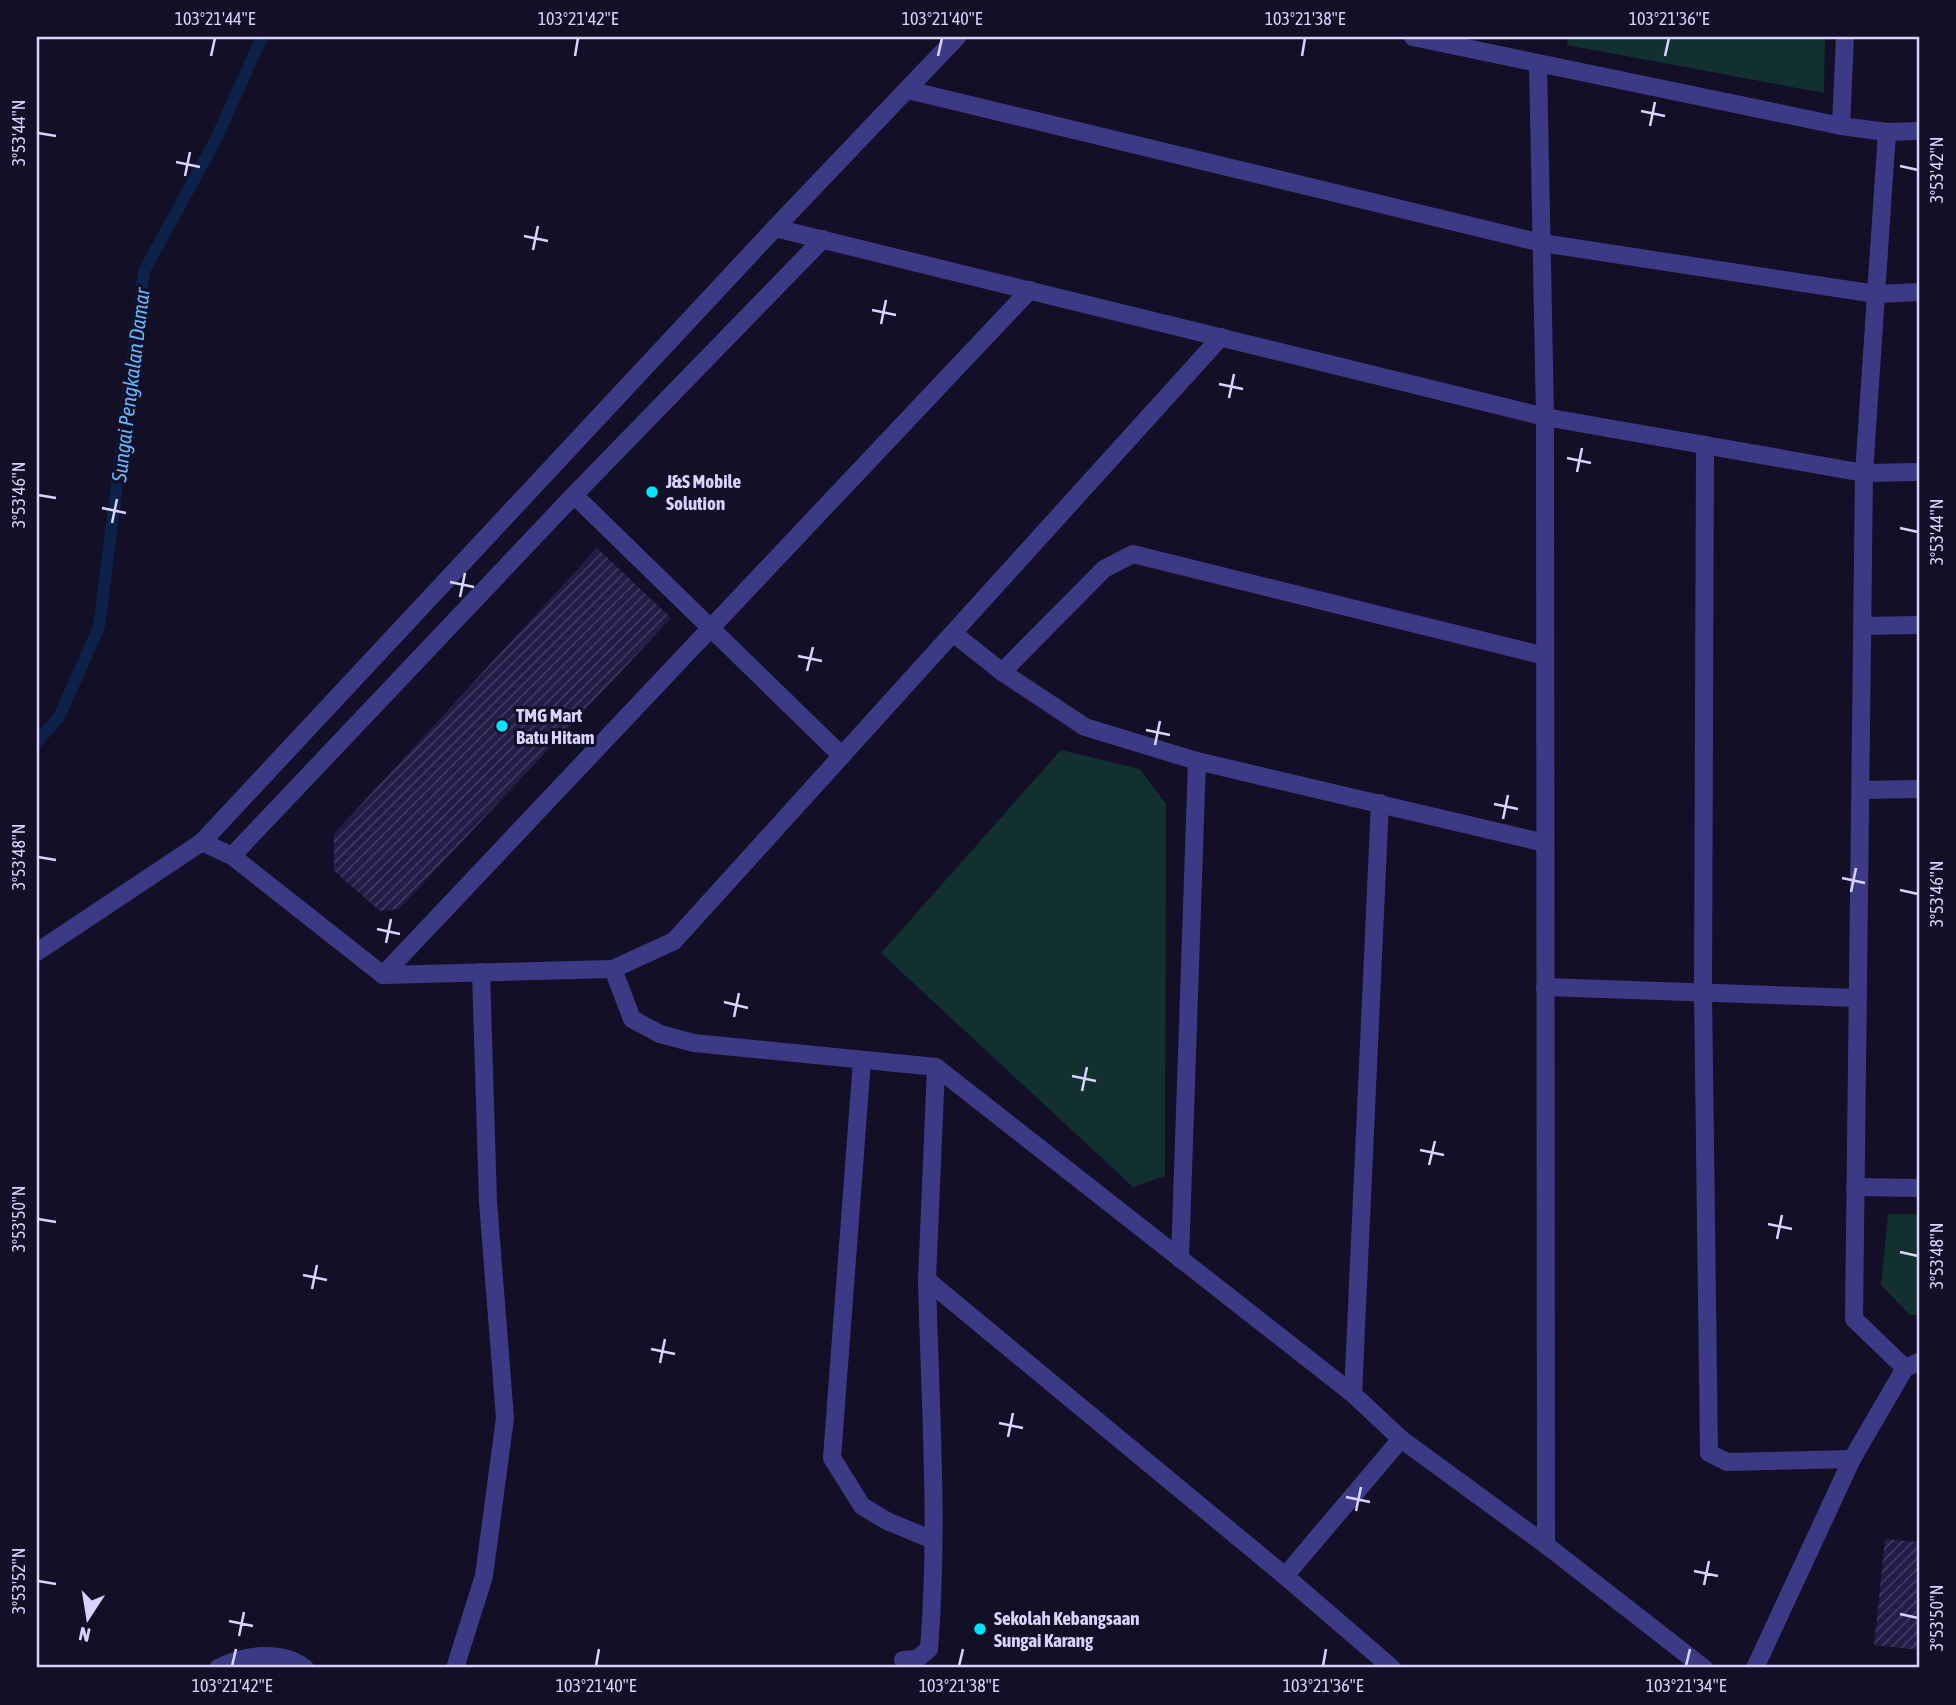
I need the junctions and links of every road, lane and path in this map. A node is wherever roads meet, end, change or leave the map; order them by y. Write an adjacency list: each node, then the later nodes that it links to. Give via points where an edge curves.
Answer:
1 (957, 37): 5 (street)
2 (1413, 37): 4 (street)
3 (1845, 37): 6 (street)
4 (1538, 63): 6 (street); 11 (street)
5 (908, 90): 9 (street); 11 (street)
6 (1841, 126): 8 (street)
7 (1919, 131): 8 (street)
8 (1887, 132): 14 (street)
9 (775, 228): 10 (street); 32 (street)
10 (823, 239): 12 (street); 20 (street)
11 (1542, 243): 14 (street); 16 (street)
12 (1030, 290): 15 (street); 23 (street)
13 (1919, 292): 14 (street)
14 (1876, 293): 19 (street)
15 (1221, 337): 16 (street); 24 (street)
16 (1545, 417): 17 (street); 25 (street)
17 (1705, 445): 19 (street); 40 (street)
18 (1919, 472): 19 (street)
19 (1864, 473): 22 (street)
20 (574, 495): 23 (street); 34 (street)
21 (1919, 625): 22 (street)
22 (1862, 626): 30 (street)
23 (710, 629): 27 (street); 38 (street)
24 (953, 633): 26 (street); 27 (street)
25 (1545, 656): 26 (street, via 1133,554 1104,569); 33 (street)
26 (1002, 672): 28 (street, via 1085,727)
27 (842, 756): 36 (street, via 674,940)
28 (1197, 761): 31 (street); 46 (street)
29 (1919, 789): 30 (street)
30 (1860, 790): 41 (street)
31 (1380, 803): 33 (street); 49 (street)
32 (202, 842): 34 (street); 35 (street)
33 (1545, 843): 39 (street)
34 (232, 856): 38 (street)
35 (37, 953)
36 (612, 969): 37 (street); 42 (street, via 632,1020 660,1034 694,1043)
37 (481, 972): 38 (street); 58 (street, via 488,1202 505,1418 484,1576)
38 (383, 975)
39 (1545, 987): 40 (street); 53 (street)
40 (1703, 992): 41 (street); 51 (street, via 1709,1453 1727,1462)
41 (1858, 998): 44 (street)
42 (862, 1060): 43 (street); 52 (street, via 832,1458 862,1506)
43 (936, 1067): 46 (street); 47 (street)
44 (1855, 1187): 45 (street); 48 (street, via 1854,1319)
45 (1919, 1188)
46 (1180, 1259): 49 (street)
47 (927, 1280): 52 (street); 54 (street)
48 (1912, 1365): 51 (street)
49 (1353, 1394): 50 (street)
50 (1401, 1439): 53 (street); 54 (street)
51 (1852, 1459): 61 (street)
52 (933, 1540): 55 (street, via 929,1649 917,1659)
53 (1546, 1545): 60 (street)
54 (1285, 1576): 59 (street)
55 (903, 1660)
56 (219, 1668): 57 (street, via 254,1656 277,1657)
57 (305, 1668)
58 (455, 1668)
59 (1392, 1668)
60 (1704, 1668)
61 (1758, 1668)

